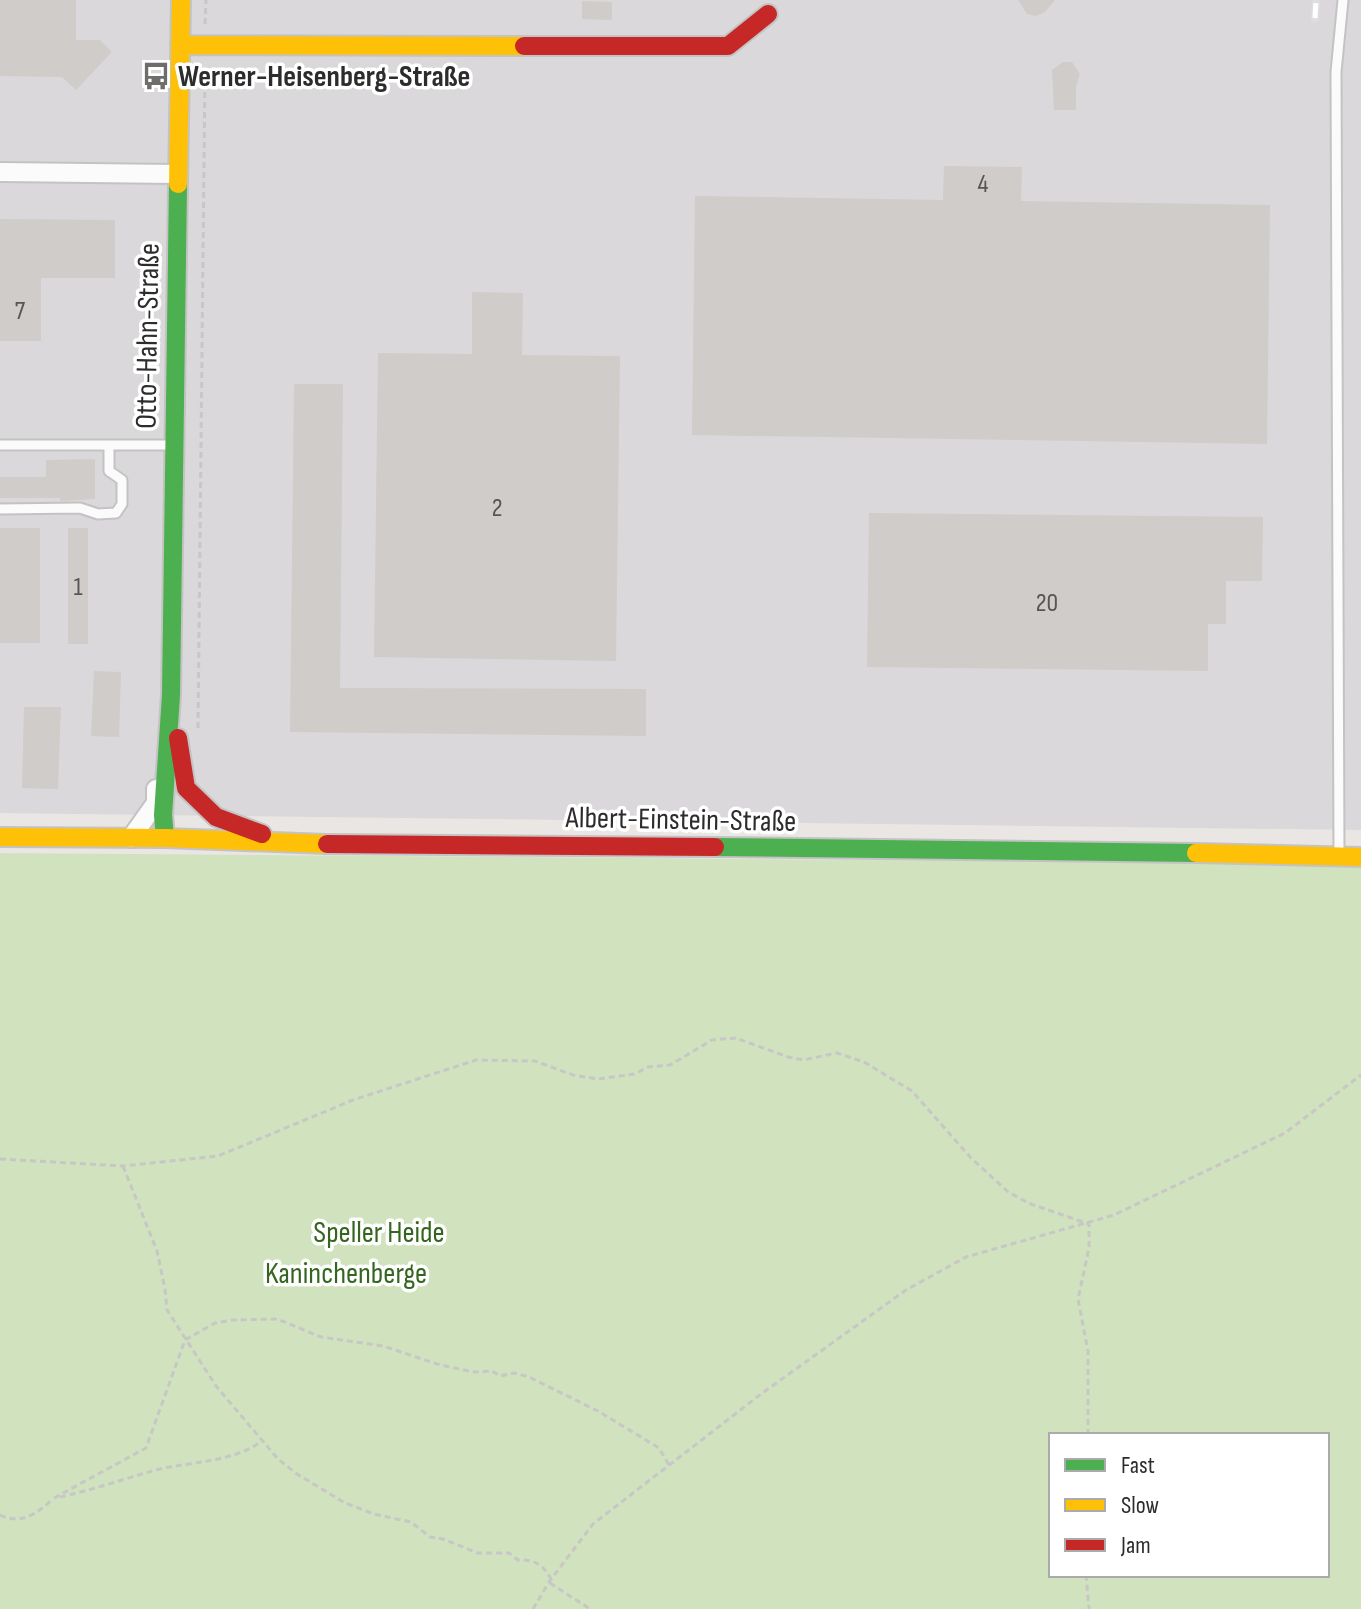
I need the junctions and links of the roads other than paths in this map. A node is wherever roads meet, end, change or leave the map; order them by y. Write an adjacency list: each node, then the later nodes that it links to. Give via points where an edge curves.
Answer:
1 (181, 0): 4 (main road, Otto-Hahn-Straße)
2 (1343, 0): 17 (lane, via 1336,72)
3 (768, 14): 4 (main road, via 728,46)
4 (180, 45): 6 (main road, Otto-Hahn-Straße)
5 (0, 172): 6 (street)
6 (176, 174): 9 (main road, Otto-Hahn-Straße)
7 (0, 445): 8 (lane)
8 (109, 445): 9 (lane); 10 (lane, via 109,471 122,480 122,504 116,513)
9 (173, 445): 11 (main road, Otto-Hahn-Straße)
10 (0, 509)
11 (170, 672): 12 (main road, Otto-Hahn-Straße); 14 (street, Otto-Hahn-Straße, via 159,698 156,803)
12 (171, 695): 15 (main road, Otto-Hahn-Straße); 16 (main road, via 186,788 216,817)
13 (0, 837): 14 (main road, Albert-Einstein-Straße)
14 (131, 838): 15 (main road, Albert-Einstein-Straße)
15 (165, 838): 16 (main road, Albert-Einstein-Straße)
16 (284, 842): 17 (main road, Albert-Einstein-Straße)
17 (1339, 857): 18 (main road, Albert-Einstein-Straße)
18 (1361, 857)

